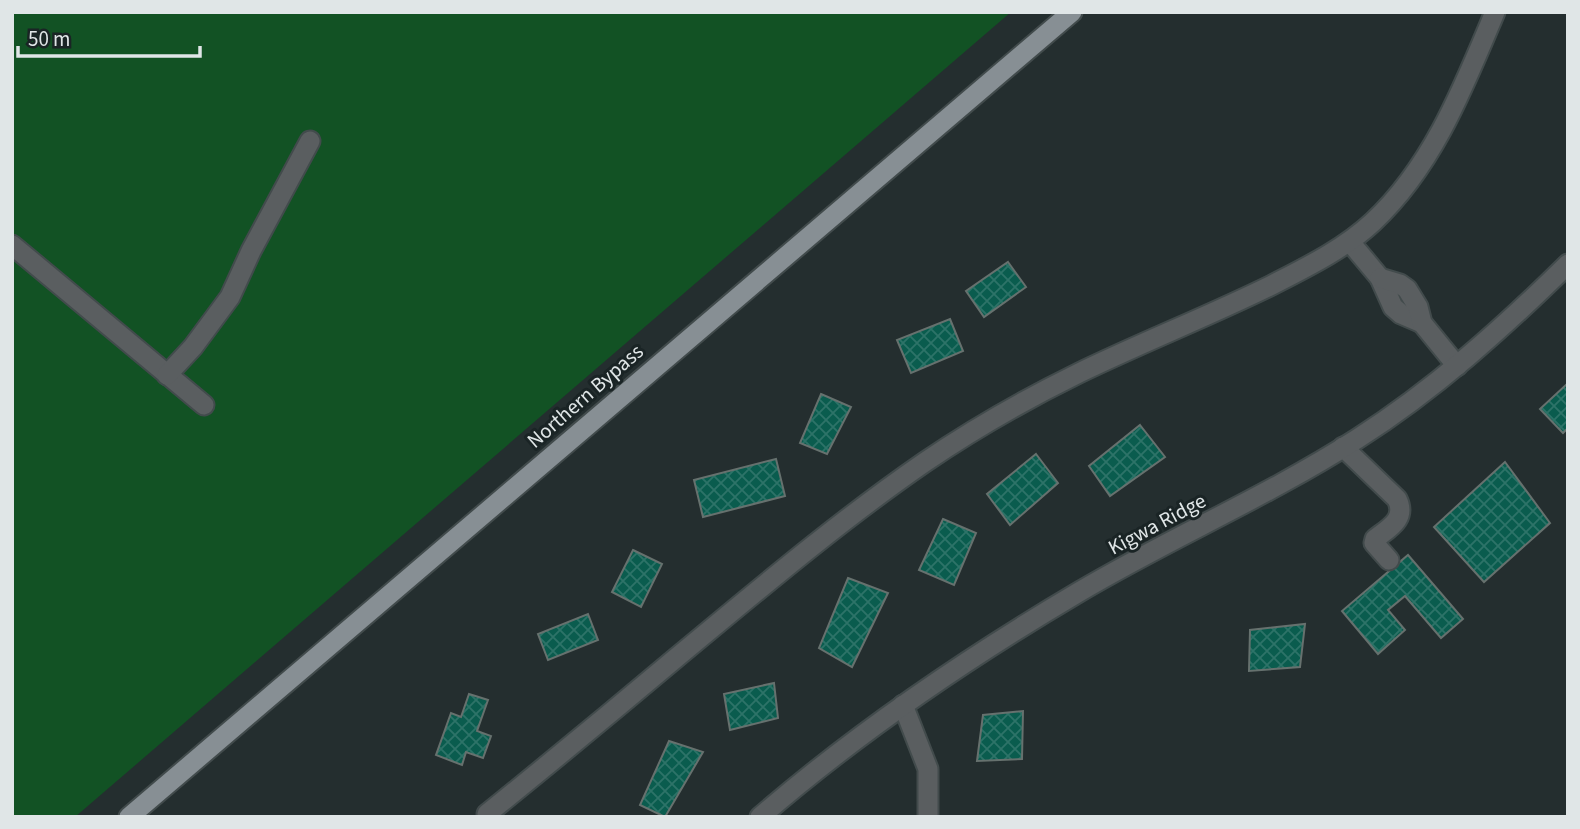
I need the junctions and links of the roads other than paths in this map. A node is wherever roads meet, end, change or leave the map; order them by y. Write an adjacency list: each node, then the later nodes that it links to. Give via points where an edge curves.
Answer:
1 (1072, 12): 14 (main road, Northern Bypass)
2 (1495, 12): 4 (street, via 1430,151 1375,221)
3 (310, 141): 8 (street, via 230,297)
4 (1350, 242): 7 (street, via 1380,278 1407,289 1422,323); 13 (street, via 1219,311 1021,402 923,464 790,563)
5 (12, 245): 8 (street)
6 (1568, 264): 7 (street, Kigwa Ridge)
7 (1457, 366): 10 (street, Kigwa Ridge)
8 (167, 375): 9 (street)
9 (204, 405)
10 (1343, 447): 11 (street, via 1402,508 1401,516 1375,539); 12 (street, Kigwa Ridge, via 1080,591)
11 (1389, 560)
12 (903, 705): 15 (street, Kigwa Ridge); 16 (street, via 928,769)
13 (487, 814)
14 (129, 817)
15 (760, 817)
16 (928, 817)

